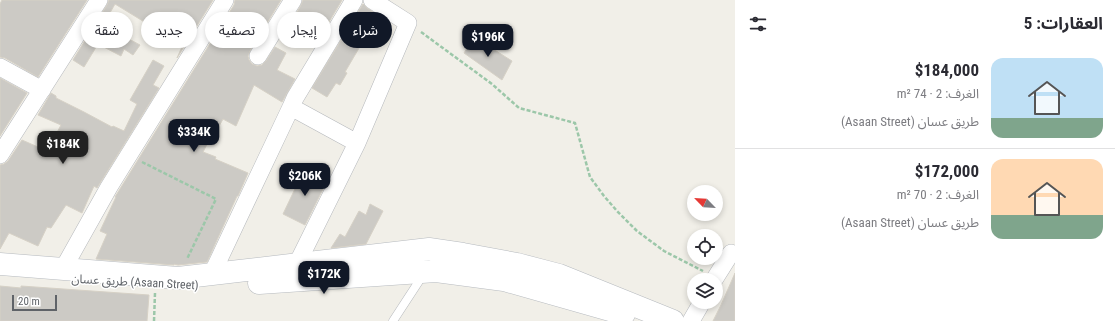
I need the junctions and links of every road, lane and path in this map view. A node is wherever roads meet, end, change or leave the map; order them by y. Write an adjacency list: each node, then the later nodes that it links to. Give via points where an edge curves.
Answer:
1 (99, 0): 9 (street)
2 (225, 0): 13 (street)
3 (292, 0): 7 (street)
4 (354, 0): 10 (street)
5 (372, 0): 6 (street)
6 (408, 23): 11 (street); 19 (path, via 492,84 519,108 575,123 590,177 604,196 637,231 664,251)
7 (258, 56)
8 (0, 68): 9 (street)
9 (42, 90): 12 (street)
10 (291, 107): 11 (street); 22 (street)
11 (357, 144): 16 (street)
12 (0, 155)
13 (130, 155): 17 (street); 23 (path, via 216,199)
14 (731, 253): 20 (street)
15 (0, 264): 17 (street)
16 (297, 264): 22 (street); 29 (street, via 429,249 463,254 559,274)
17 (63, 269): 23 (street)
18 (426, 271): 24 (street, طريق عسان (Asaan Street), via 191,287); 27 (lane); 28 (street, طريق عسان (Asaan Street), via 504,280)
19 (704, 273)
20 (719, 273)
21 (0, 274): 24 (street, طريق عسان (Asaan Street))
22 (212, 274): 23 (street)
23 (178, 278)
24 (156, 284): 26 (path)
25 (698, 309): 30 (street)
26 (154, 321)
27 (393, 321)
28 (647, 321)
29 (673, 321)
30 (691, 321)

